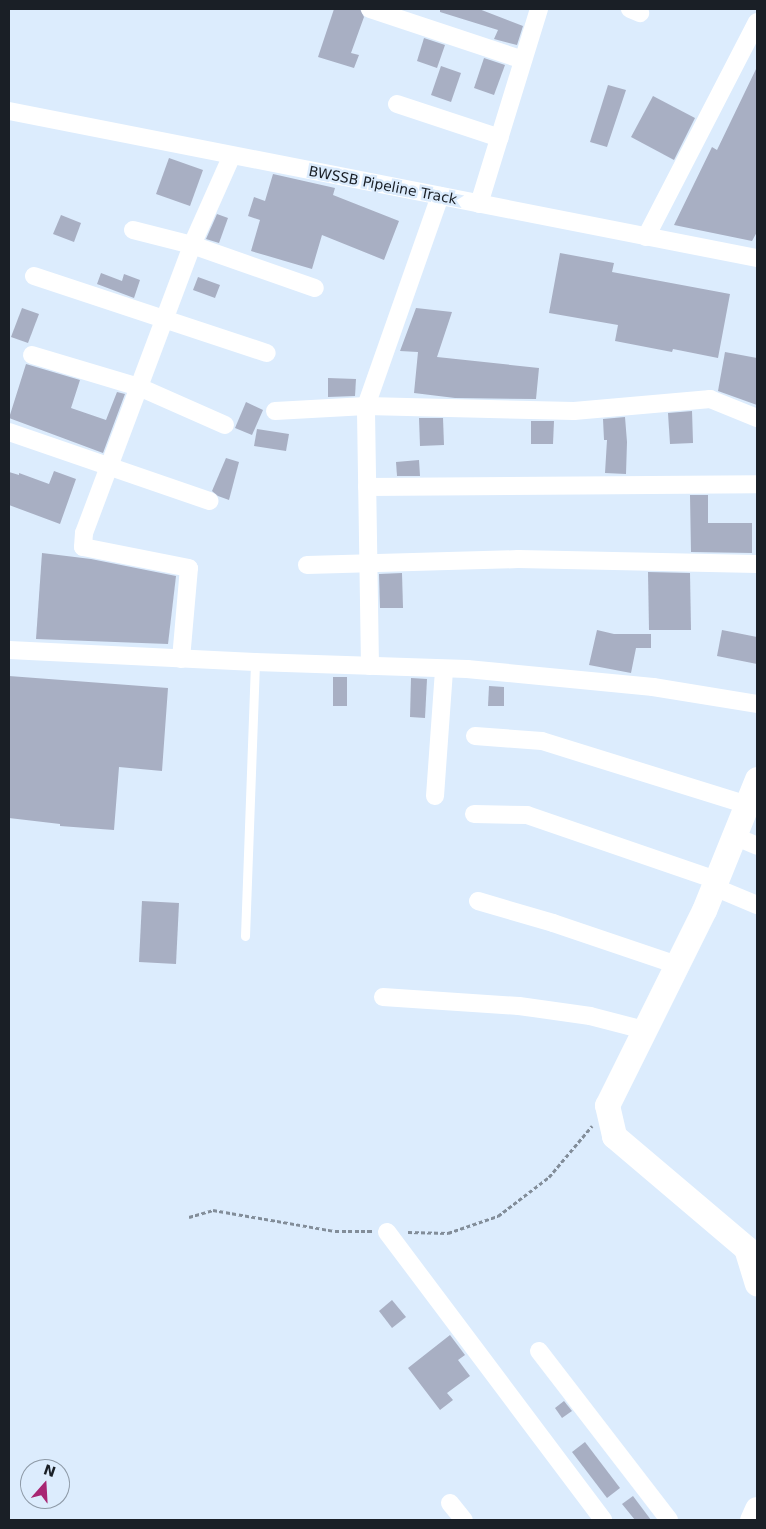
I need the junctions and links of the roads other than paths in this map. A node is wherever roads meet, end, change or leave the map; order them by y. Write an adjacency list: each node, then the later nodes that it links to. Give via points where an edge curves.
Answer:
1 (370, 9): 4 (street)
2 (539, 9): 4 (street)
3 (757, 22): 12 (street)
4 (523, 60): 7 (street)
5 (397, 104): 7 (street)
6 (9, 111): 8 (street, BWSSB Pipeline Track)
7 (500, 138): 10 (street)
8 (232, 155): 9 (street, BWSSB Pipeline Track); 13 (street)
9 (440, 196): 10 (street, BWSSB Pipeline Track); 21 (street)
10 (479, 204): 12 (street, BWSSB Pipeline Track)
11 (133, 230): 13 (street)
12 (646, 237): 14 (street, BWSSB Pipeline Track)
13 (192, 245): 16 (street); 17 (street)
14 (757, 258)
15 (34, 276): 17 (street)
16 (315, 288)
17 (164, 319): 18 (street); 20 (street)
18 (267, 354)
19 (32, 355): 20 (street)
20 (139, 387): 24 (street); 26 (street)
21 (366, 406): 22 (street); 23 (street, via 574,411 710,399); 28 (street)
22 (275, 411)
23 (757, 418)
24 (225, 425)
25 (9, 432): 26 (street)
26 (109, 468): 29 (street); 34 (street, via 84,533 83,547 188,568)
27 (757, 484): 28 (street)
28 (367, 487): 30 (street)
29 (209, 501)
30 (369, 563): 31 (street, via 518,559); 32 (street); 36 (street)
31 (757, 564)
32 (307, 565)
33 (9, 650): 34 (street)
34 (181, 659): 35 (street)
35 (255, 662): 36 (street); 49 (lane)
36 (370, 666): 37 (street)
37 (444, 669): 38 (street, via 653,687); 41 (street)
38 (757, 704)
39 (475, 736): 42 (street, via 542,741)
40 (757, 780): 42 (street)
41 (435, 796)
42 (747, 805): 44 (street)
43 (474, 814): 46 (street, via 527,816)
44 (734, 836): 45 (street); 46 (street)
45 (757, 846)
46 (715, 884): 48 (street); 50 (street)
47 (478, 901): 50 (street)
48 (757, 906)
49 (245, 936)
50 (677, 965): 52 (street)
51 (383, 996): 52 (street, via 520,1006 590,1016)
52 (644, 1030): 54 (street, via 607,1105 614,1136 746,1248)
53 (387, 1232): 59 (street)
54 (757, 1282)
55 (539, 1351): 60 (street)
56 (450, 1503): 58 (street)
57 (757, 1509): 61 (street)
58 (464, 1520)
59 (603, 1520)
60 (668, 1520)
61 (752, 1520)

